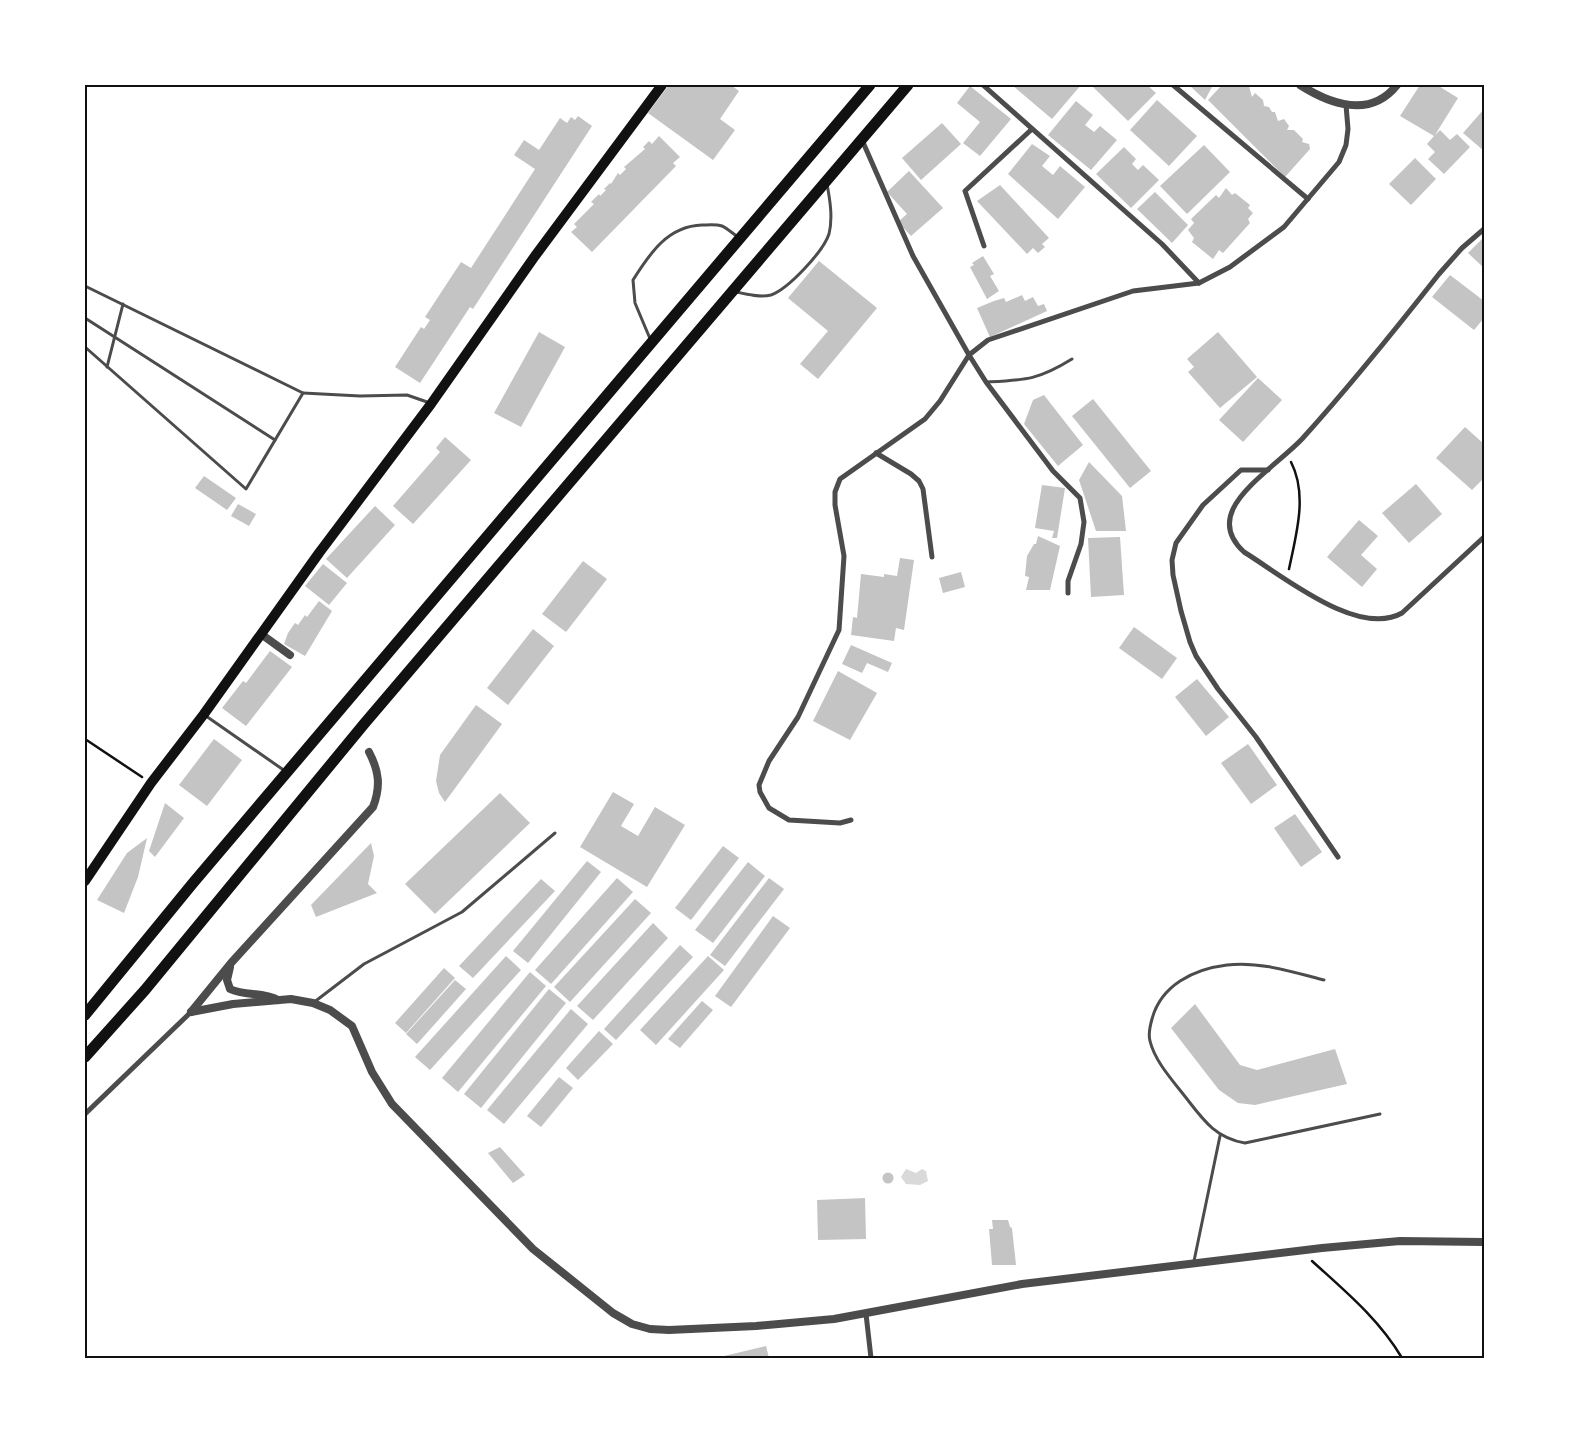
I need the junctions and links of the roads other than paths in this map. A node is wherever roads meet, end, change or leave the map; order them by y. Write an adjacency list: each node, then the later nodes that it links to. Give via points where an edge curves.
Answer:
1 (662, 85): 29 (highway, via 535,256)
2 (870, 85): 14 (highway)
3 (908, 85): 10 (highway)
4 (983, 85): 9 (street)
5 (1173, 85): 12 (street)
6 (1300, 85): 8 (street, via 1329,102)
7 (1397, 85): 8 (street, via 1380,99)
8 (1346, 106): 12 (street, via 1346,145 1338,162)
9 (1032, 129): 15 (street, via 965,191); 16 (street, via 1162,244)
10 (862, 140): 11 (highway); 24 (street, via 913,256)
11 (826, 182): 18 (highway); 18 (lane, via 831,209 828,236 812,259 786,287 770,295)
12 (1308, 199): 16 (street, via 1284,227 1259,248)
13 (1484, 228): 32 (street, via 1444,268 1332,404 1287,454)
14 (740, 239): 22 (highway); 22 (lane, via 722,226 693,225 671,232 649,257 633,280 635,303)
15 (984, 246)
16 (1199, 283): 24 (street, via 1133,291 999,335)
17 (85, 286): 19 (lane)
18 (733, 291): 51 (highway, via 370,717 145,990)
19 (123, 304): 21 (lane); 28 (lane)
20 (85, 318): 21 (lane)
21 (115, 338): 26 (lane); 30 (lane)
22 (651, 341): 40 (highway)
23 (85, 348): 26 (lane)
24 (969, 355): 27 (street); 31 (street, via 925,419)
25 (1072, 359): 27 (lane, via 1047,375)
26 (107, 367): 30 (lane, via 246,489)
27 (986, 382): 35 (street, via 1053,471 1080,498 1084,522 1081,544 1068,581)
28 (303, 393): 29 (lane, via 407,395); 30 (lane)
29 (431, 404): 36 (highway)
30 (275, 440)
31 (876, 453): 34 (street, via 919,481 923,489); 41 (street, via 840,479 835,492 844,556 839,630 798,717 763,772 759,785 769,808 788,820 840,824)
32 (1268, 470): 33 (street, via 1235,504 1230,516 1230,536 1244,552 1334,608 1353,616 1393,619); 43 (street, via 1241,470 1203,505 1176,543 1173,575 1196,656 1262,744)
33 (1484, 537)
34 (932, 557)
35 (1068, 593)
36 (261, 634): 37 (street); 38 (highway)
37 (290, 655)
38 (204, 714): 40 (lane); 44 (highway, via 151,783)
39 (369, 752): 45 (street, via 378,771 378,789 373,806)
40 (287, 773): 50 (highway)
41 (851, 820)
42 (555, 833): 48 (lane, via 462,912 364,964)
43 (1338, 857)
44 (85, 881)
45 (231, 962): 47 (street, via 227,980 230,989 268,994); 49 (street)
46 (1324, 980): 54 (lane, via 1275,968 1228,965 1188,975 1166,992 1154,1012 1149,1040 1170,1077 1196,1112)
47 (278, 1000): 48 (street); 49 (street)
48 (313, 1002): 57 (street, via 352,1026 372,1072 392,1104 533,1249 586,1293 626,1320 650,1329 669,1330 800,1323)
49 (191, 1012): 52 (street)
50 (85, 1015)
51 (85, 1057)
52 (85, 1114)
53 (1380, 1114): 54 (lane, via 1245,1143)
54 (1220, 1136): 56 (lane)
55 (1484, 1242): 56 (street, via 1400,1241)
56 (1194, 1262): 57 (street, via 1022,1284)
57 (866, 1314): 58 (street)
58 (871, 1358)

